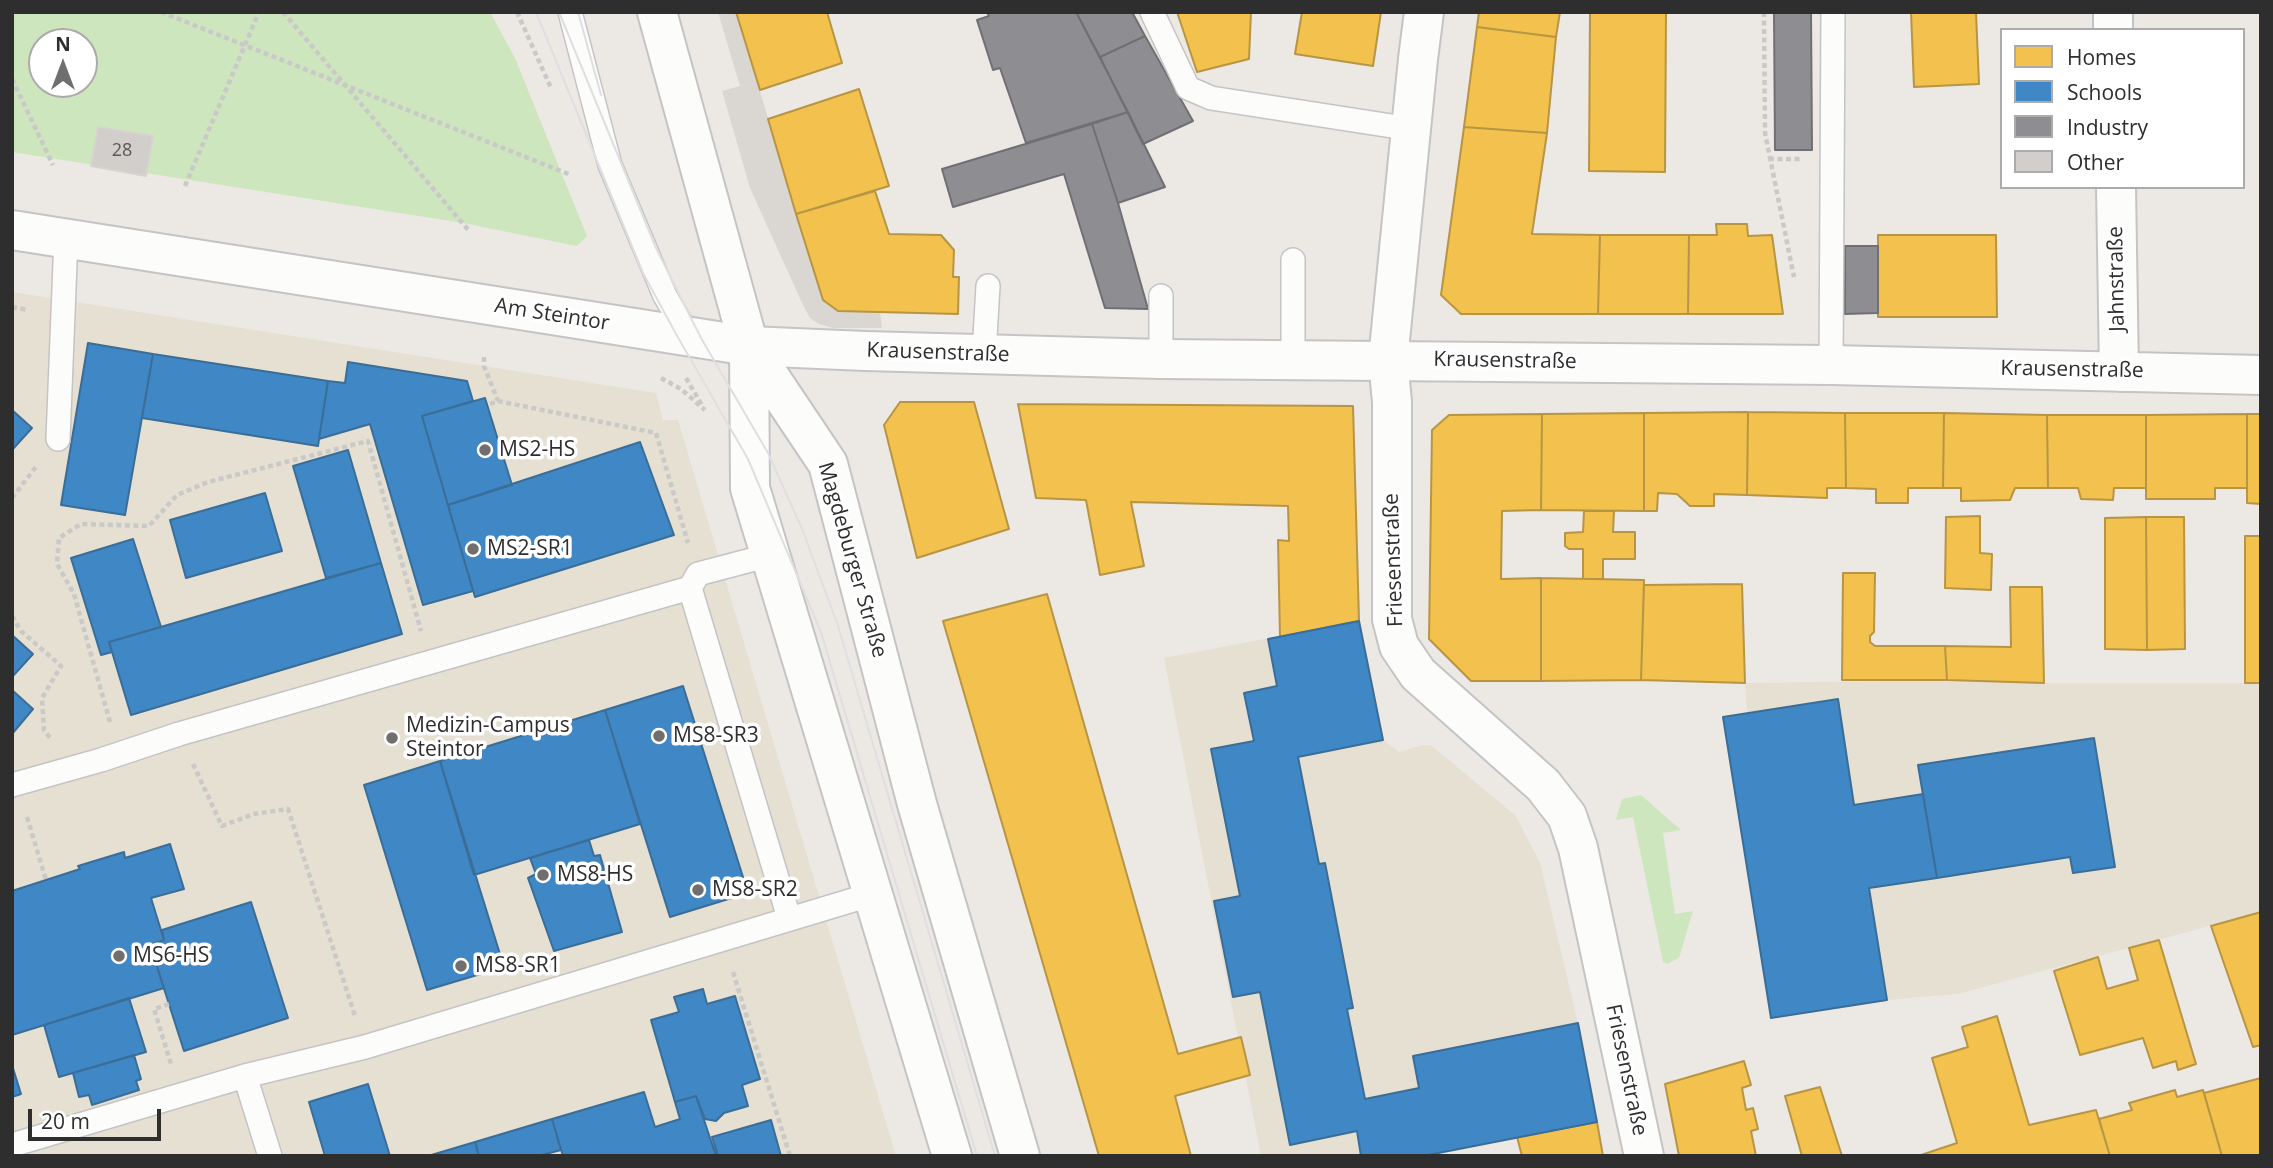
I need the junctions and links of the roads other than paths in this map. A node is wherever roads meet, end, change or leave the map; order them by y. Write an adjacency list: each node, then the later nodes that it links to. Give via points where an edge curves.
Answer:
1 (570, 12): 13 (lane, via 610,165 665,296)
2 (657, 12): 14 (street)
3 (1152, 12): 6 (lane, via 1188,88 1211,99)
4 (1424, 12): 6 (street, Friesenstraße)
5 (1833, 12): 19 (lane)
6 (1412, 129): 18 (street, Friesenstraße)
7 (2116, 189): 20 (street, Jahnstraße)
8 (12, 230): 9 (street, Am Steintor)
9 (65, 238): 13 (street, Am Steintor); 22 (lane)
10 (1293, 260): 17 (lane)
11 (988, 286): 15 (lane)
12 (1161, 296): 16 (lane)
13 (674, 334): 14 (street, Am Steintor)
14 (749, 346): 15 (street, Krausenstraße); 23 (street, via 750,488); 32 (street, Magdeburger Straße, via 828,464 917,804)
15 (984, 355): 16 (street, Krausenstraße)
16 (1161, 359): 17 (street, Krausenstraße)
17 (1293, 359): 18 (street, Krausenstraße)
18 (1388, 360): 19 (street, Krausenstraße); 33 (street, Friesenstraße, via 1392,619 1399,646 1418,674 1544,785 1567,816 1578,848)
19 (1831, 365): 20 (street, Krausenstraße)
20 (2119, 372): 21 (street, Krausenstraße)
21 (2261, 375)
22 (58, 439)
23 (770, 555): 24 (lane); 26 (street)
24 (694, 581): 25 (lane, via 431,664); 27 (lane)
25 (15, 784)
26 (873, 894): 27 (lane); 31 (street)
27 (789, 918): 28 (lane, via 365,1047)
28 (245, 1076): 29 (lane); 30 (lane)
29 (12, 1144)
30 (270, 1156)
31 (952, 1156)
32 (1020, 1156)
33 (1644, 1156)

